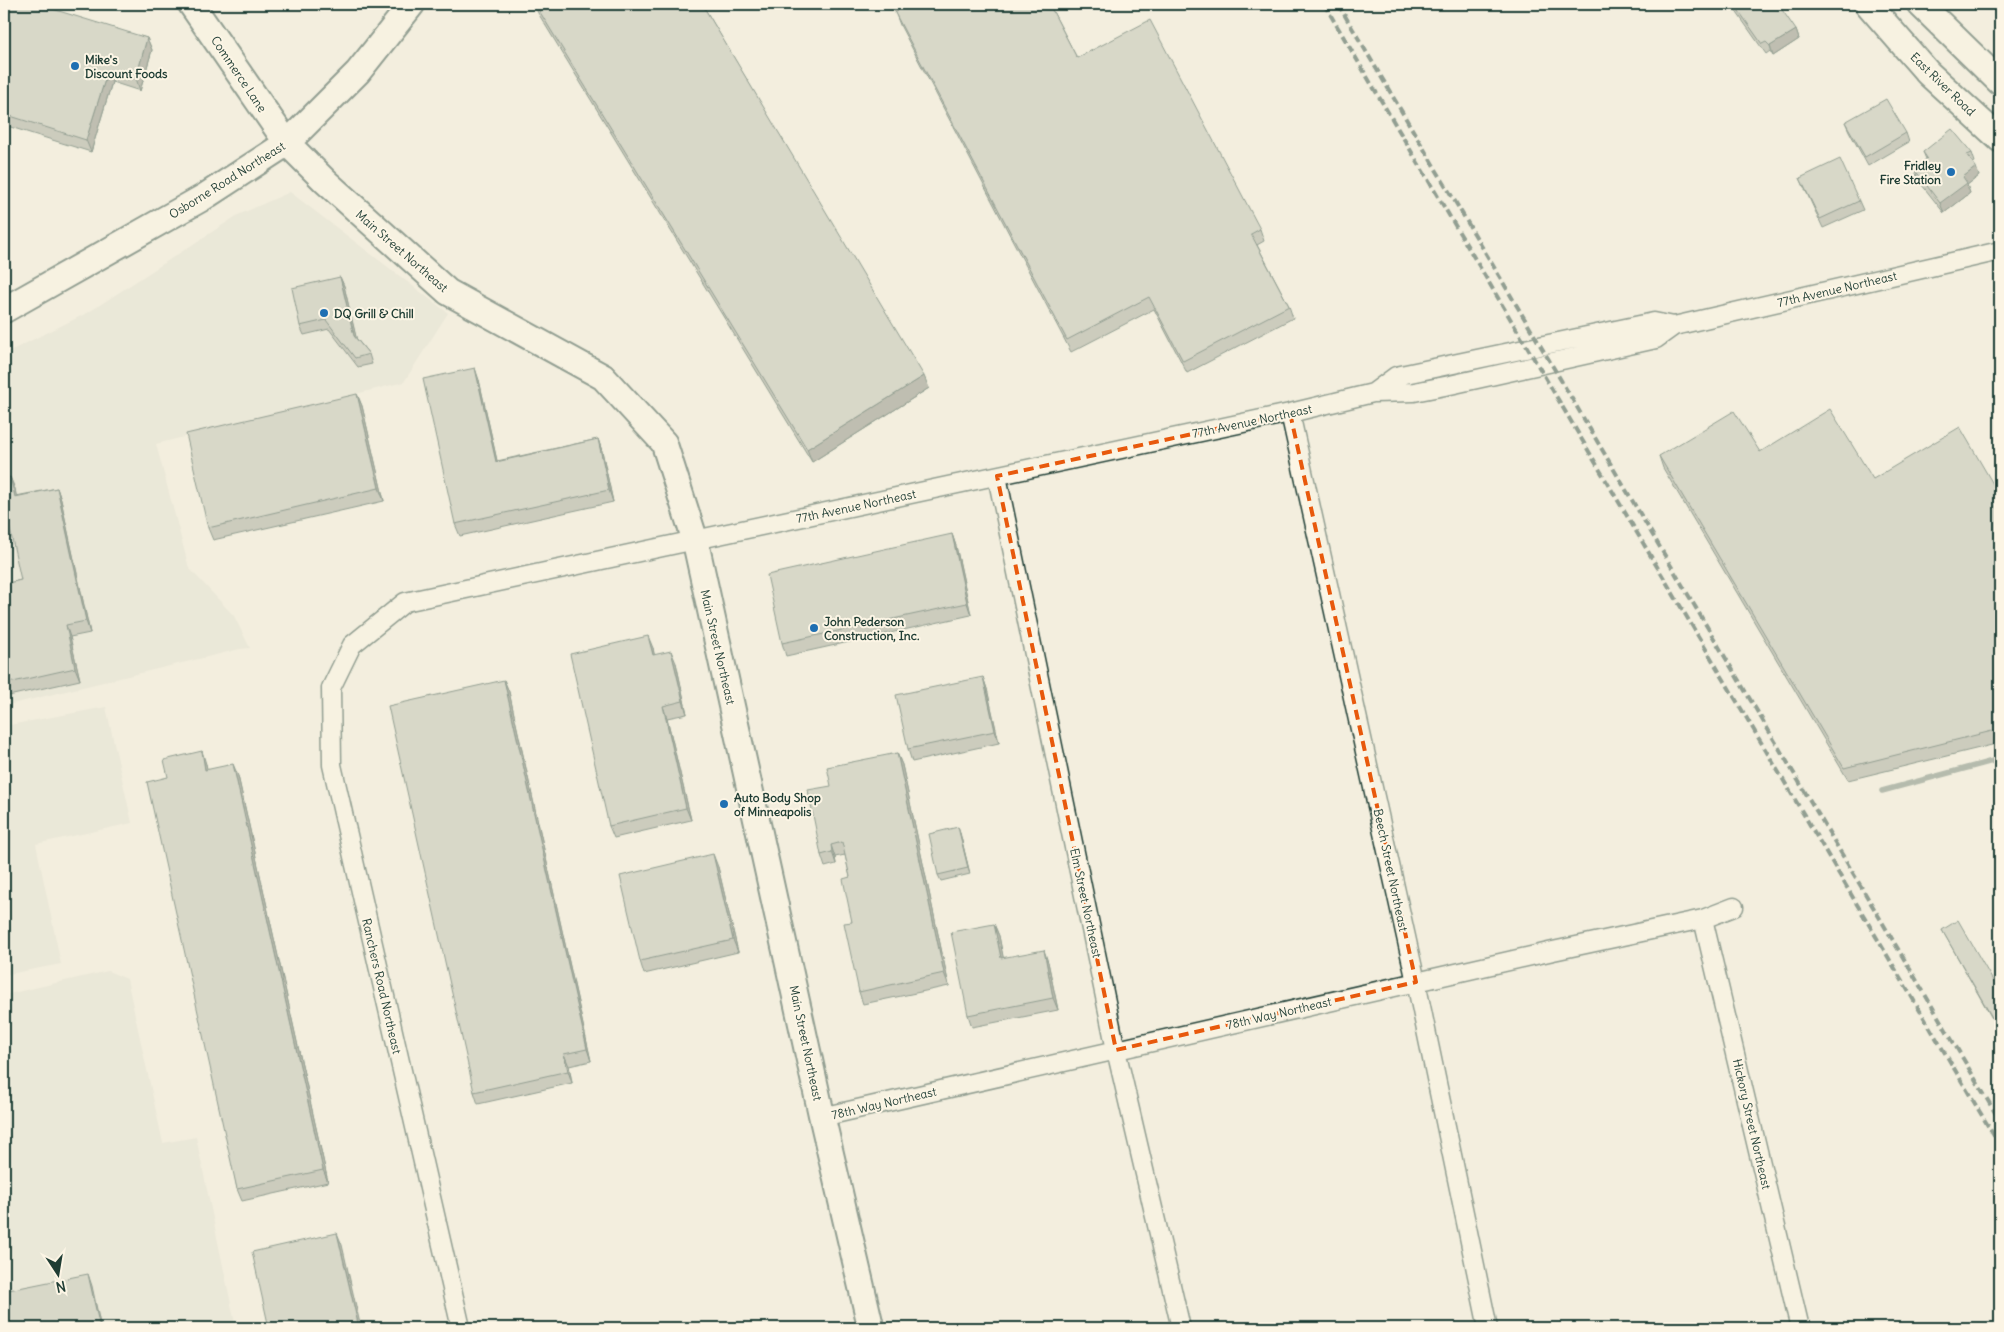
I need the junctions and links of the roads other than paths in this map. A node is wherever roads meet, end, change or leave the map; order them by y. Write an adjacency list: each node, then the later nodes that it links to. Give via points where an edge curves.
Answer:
1 (191, 4): 7 (street, Commerce Lane)
2 (412, 4): 7 (street, Osborne Road Northeast, via 358,72)
3 (1868, 4): 6 (street, East River Road, via 1928,73)
4 (1920, 4): 5 (street)
5 (2000, 82)
6 (2000, 139)
7 (287, 143): 9 (street, Osborne Road Northeast, via 204,197); 12 (street, Main Street Northeast, via 448,292 603,377 664,443)
8 (2000, 251): 10 (street, 77th Avenue Northeast, via 1674,326 1656,339 1450,385 1414,392 1373,393)
9 (4, 310)
10 (1290, 413): 11 (street, 77th Avenue Northeast); 16 (street, Beech Street Northeast)
11 (997, 476): 12 (street, 77th Avenue Northeast); 17 (street, Elm Street Northeast)
12 (695, 540): 13 (street, 77th Avenue Northeast, via 405,602); 18 (street, Main Street Northeast)
13 (352, 645): 19 (street, Ranchers Road Northeast, via 331,688 332,765)
14 (1734, 907): 15 (street, 78th Way Northeast)
15 (1703, 919): 16 (street, 78th Way Northeast); 23 (street, Hickory Street Northeast)
16 (1416, 982): 17 (street, 78th Way Northeast); 22 (street, Beech Street Northeast)
17 (1116, 1050): 18 (street, 78th Way Northeast); 21 (street, Elm Street Northeast)
18 (822, 1117): 20 (street, Main Street Northeast)
19 (460, 1328)
20 (871, 1328)
21 (1181, 1328)
22 (1488, 1328)
23 (1800, 1328)

